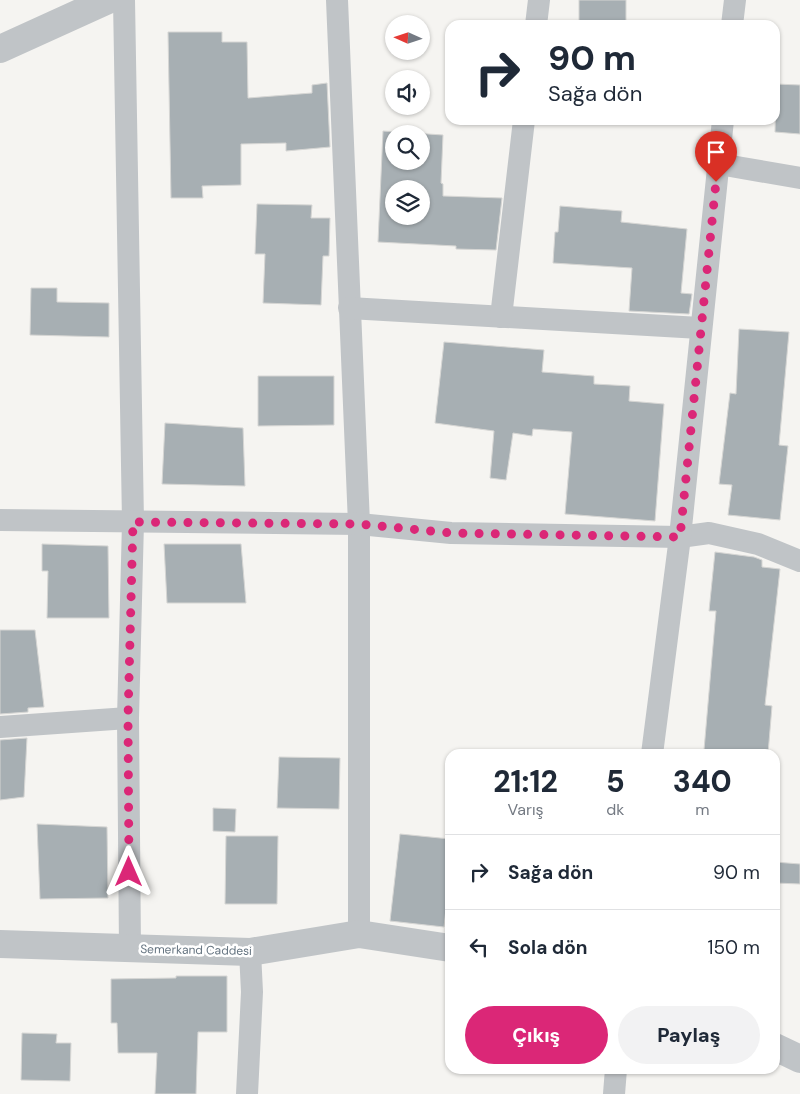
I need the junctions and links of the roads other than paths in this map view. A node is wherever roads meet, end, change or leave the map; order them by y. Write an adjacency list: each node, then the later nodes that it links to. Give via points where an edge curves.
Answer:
1 (108, 0): 8 (street)
2 (124, 0): 17 (street)
3 (337, 0): 13 (street)
4 (539, 0): 6 (street)
5 (735, 0): 7 (street)
6 (537, 20)
7 (733, 20)
8 (0, 49)
9 (523, 125): 14 (street)
10 (723, 125): 11 (street)
11 (719, 164): 12 (street); 15 (street)
12 (800, 178)
13 (349, 308): 14 (street); 18 (street)
14 (500, 317): 15 (street)
15 (700, 328): 19 (street)
16 (0, 520): 17 (street)
17 (133, 522): 18 (street); 21 (street)
18 (359, 524): 19 (street, via 451,533); 24 (street)
19 (680, 537): 20 (street, via 709,533 758,544); 23 (street)
20 (800, 561)
21 (128, 718): 22 (street); 27 (street)
22 (0, 727)
23 (653, 749)
24 (359, 934): 26 (street, Semerkand Caddesi); 28 (street, Semerkand Caddesi)
25 (0, 944): 27 (street, Semerkand Caddesi)
26 (445, 947)
27 (130, 949): 28 (street, Semerkand Caddesi)
28 (250, 952): 32 (street, via 252,992)
29 (780, 1049): 30 (street)
30 (800, 1059)
31 (616, 1074): 33 (street)
32 (247, 1094)
33 (614, 1094)

